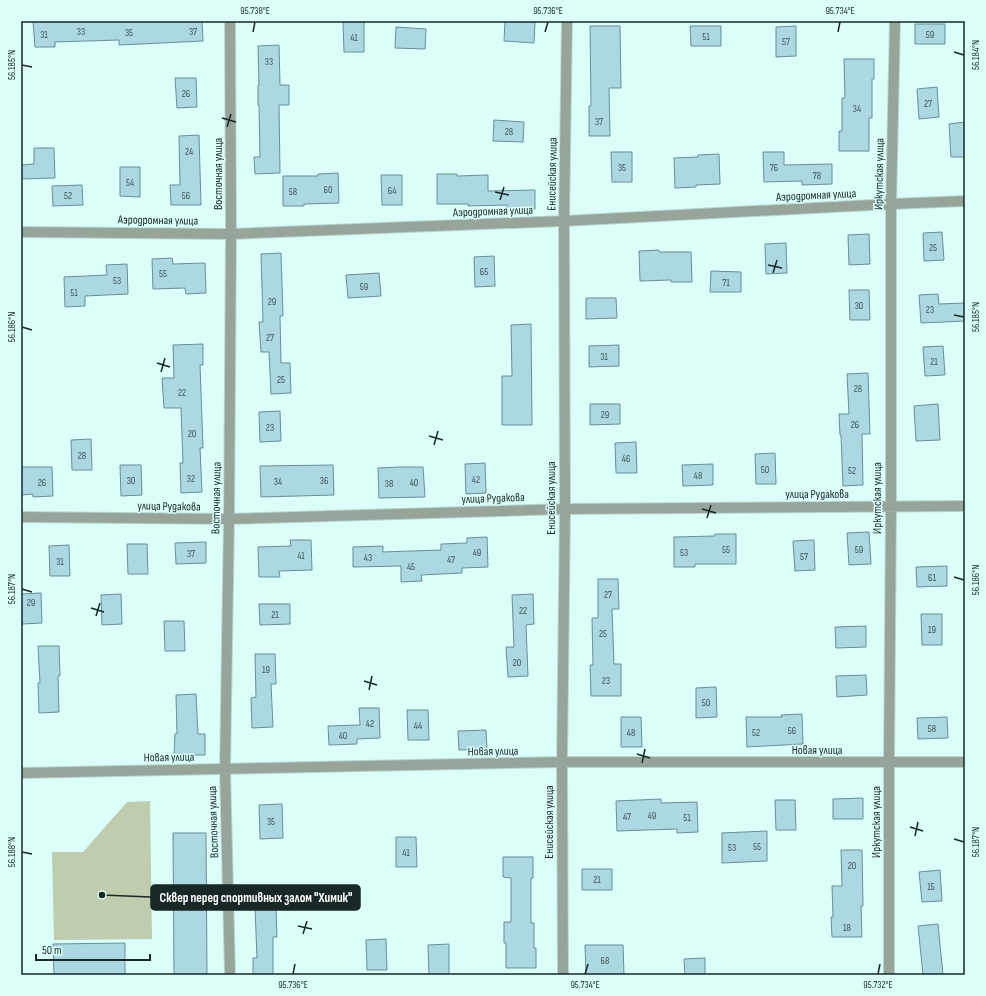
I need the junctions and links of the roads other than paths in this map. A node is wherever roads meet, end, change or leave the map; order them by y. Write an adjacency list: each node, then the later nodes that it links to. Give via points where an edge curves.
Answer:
1 (230, 21): 8 (street, Восточная улица)
2 (567, 21): 6 (street, Енисейская улица)
3 (895, 21): 5 (street, Иркутская улица)
4 (965, 201): 5 (street, Аэродромная улица)
5 (891, 204): 6 (street, Аэродромная улица); 10 (street, Иркутская улица)
6 (564, 221): 8 (street, Аэродромная улица); 11 (street, Енисейская улица)
7 (21, 232): 8 (street, Аэродромная улица)
8 (231, 234): 13 (street, Восточная улица)
9 (965, 506): 10 (street, улица Рудакова)
10 (891, 507): 11 (street, улица Рудакова); 16 (street, Иркутская улица)
11 (565, 509): 13 (street, улица Рудакова); 14 (street, Енисейская улица)
12 (21, 517): 13 (street, улица Рудакова)
13 (229, 519): 17 (street, Восточная улица)
14 (562, 762): 16 (street, Новая улица); 17 (street, Новая улица); 20 (street, Енисейская улица)
15 (965, 762): 16 (street, Новая улица)
16 (889, 763): 21 (street, Иркутская улица)
17 (224, 769): 18 (street, Новая улица); 19 (street, Восточная улица)
18 (21, 773)
19 (230, 975)
20 (562, 975)
21 (890, 975)

